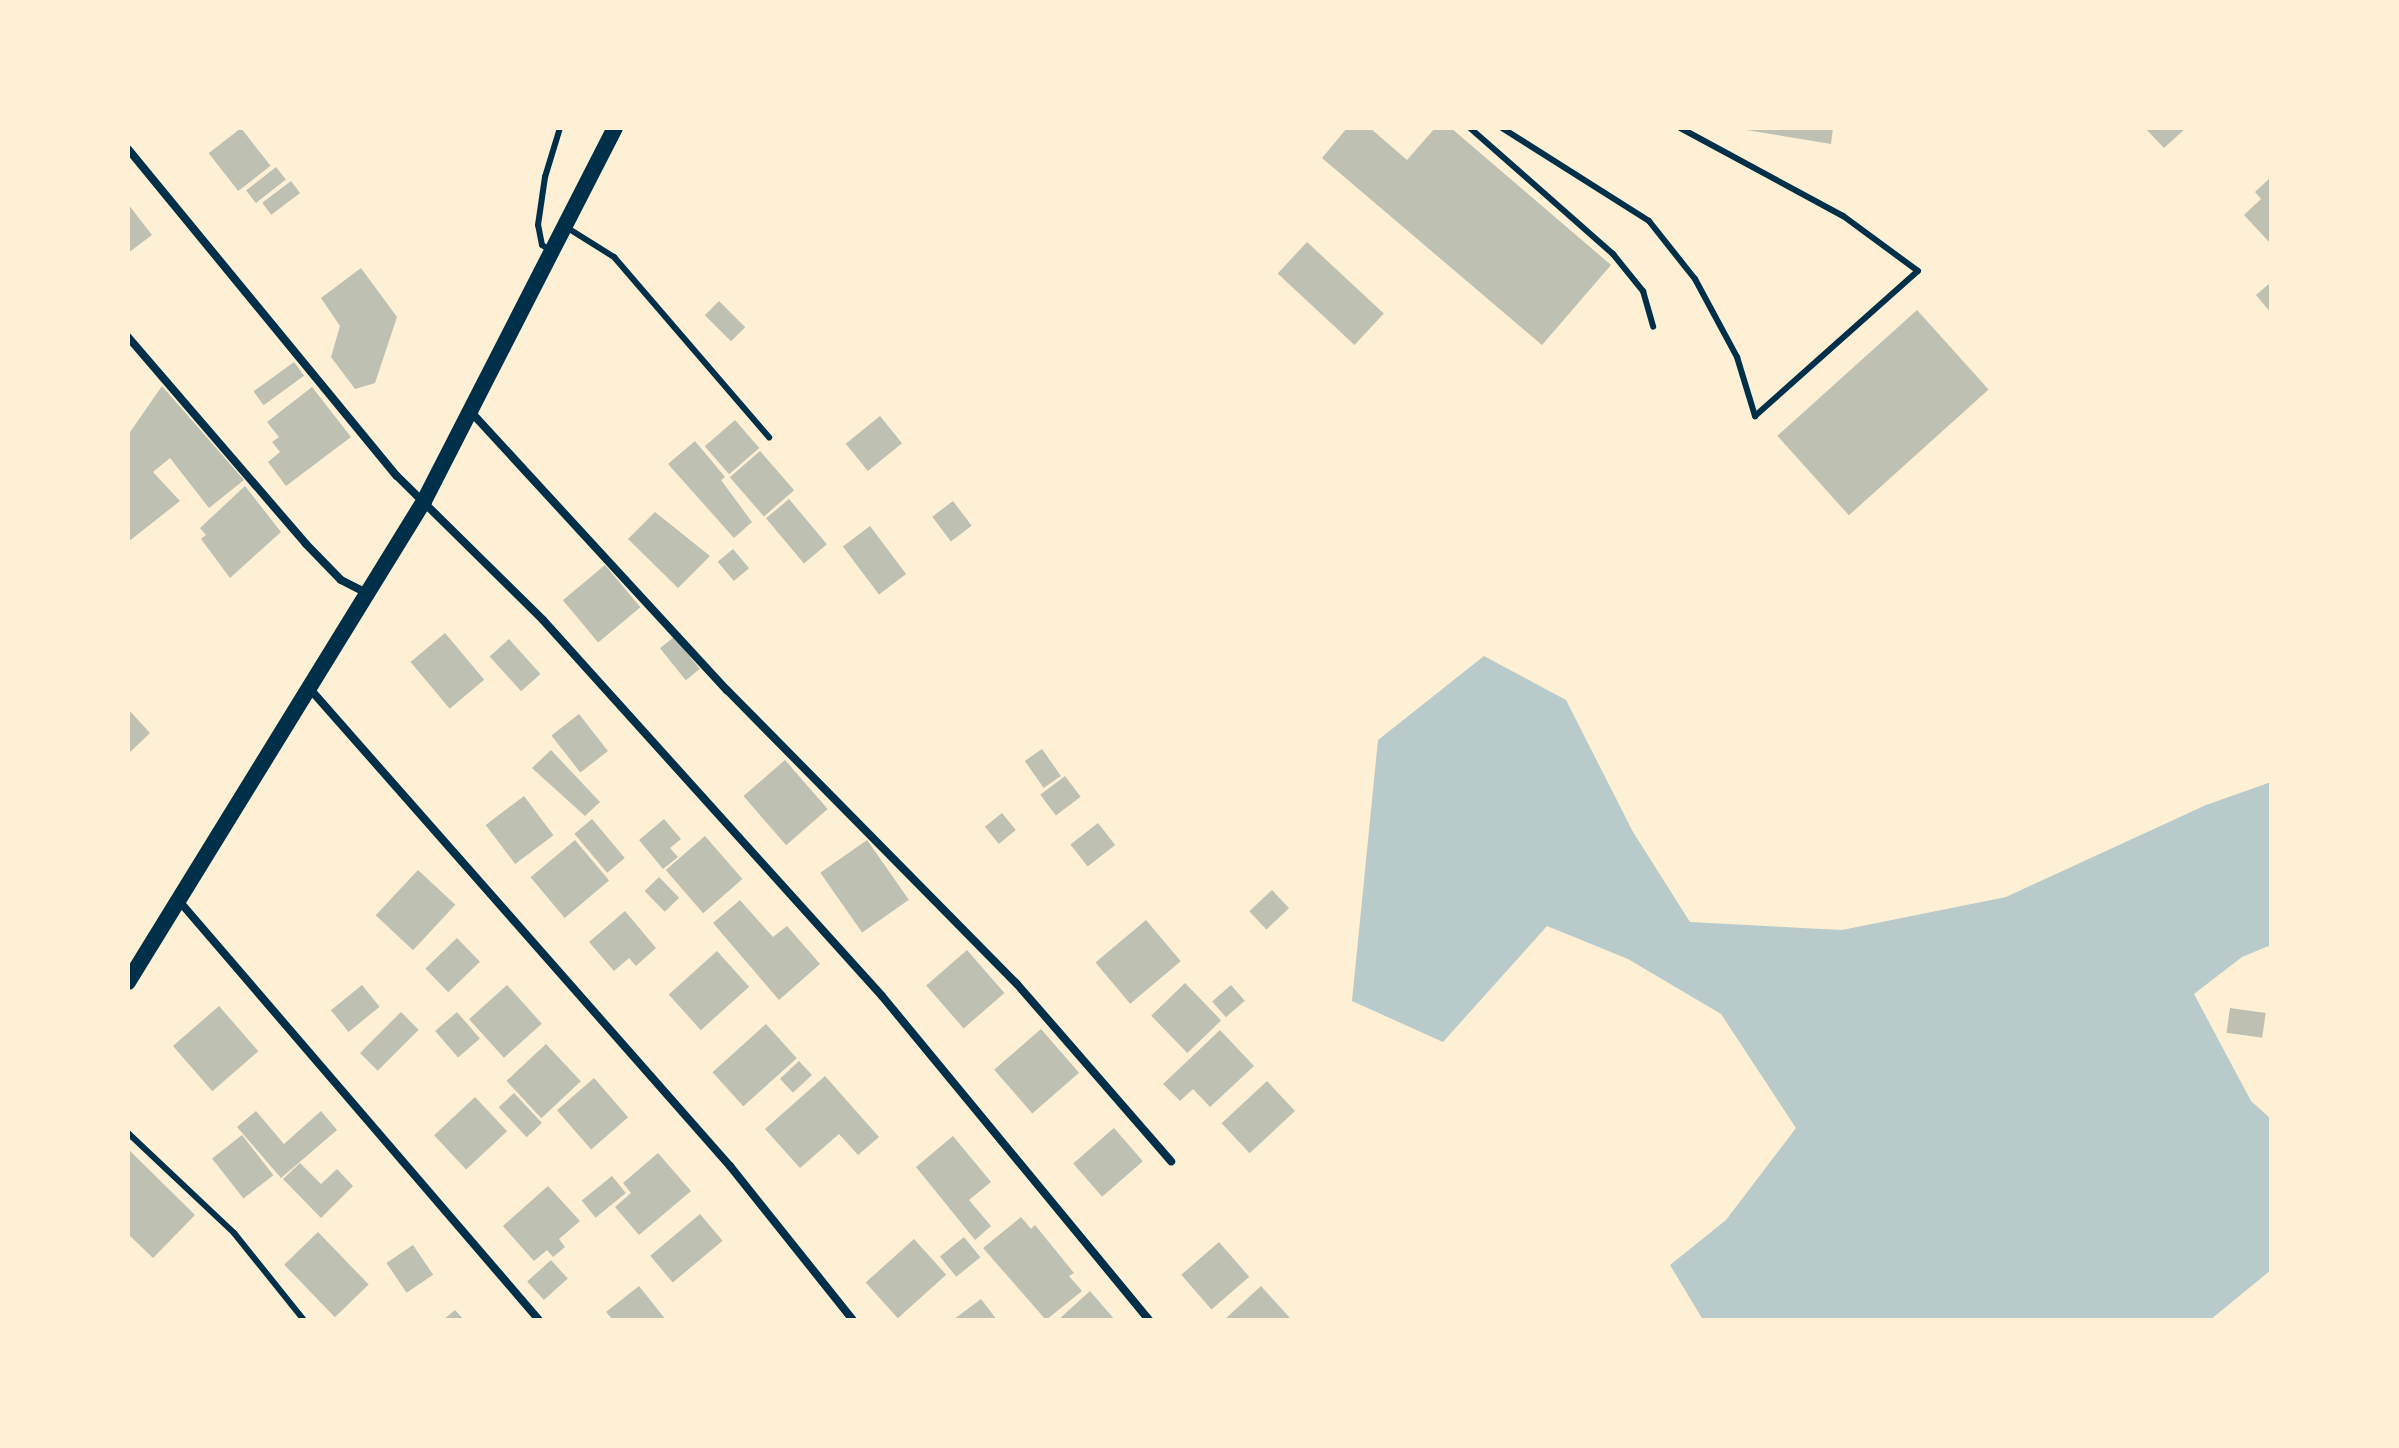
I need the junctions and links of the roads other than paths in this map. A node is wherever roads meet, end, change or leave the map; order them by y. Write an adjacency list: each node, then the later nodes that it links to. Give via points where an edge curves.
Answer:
1 (560, 128): 8 (lane, via 538,225 542,245)
2 (615, 128): 7 (main road)
3 (1470, 128): 9 (lane, via 1613,254 1643,291)
4 (1502, 128): 5 (lane, via 1649,221 1695,279 1737,357 1755,416 1918,271 1843,216)
5 (1680, 128)
6 (128, 149): 13 (street, via 397,476)
7 (566, 227): 8 (main road); 12 (lane, via 614,257)
8 (553, 252): 11 (main road)
9 (1653, 327)
10 (128, 337): 14 (street, via 306,544 341,580)
11 (471, 412): 13 (main road); 19 (street, via 727,690 1017,984)
12 (769, 437)
13 (424, 501): 14 (main road); 23 (street, via 543,620 882,996)
14 (368, 594): 15 (main road)
15 (310, 689): 16 (main road); 22 (street, via 730,1166)
16 (180, 902): 17 (main road); 21 (street)
17 (128, 982)
18 (128, 1133): 20 (lane, via 234,1233)
19 (1171, 1161)
20 (304, 1320)
21 (539, 1320)
22 (853, 1320)
23 (1149, 1320)

